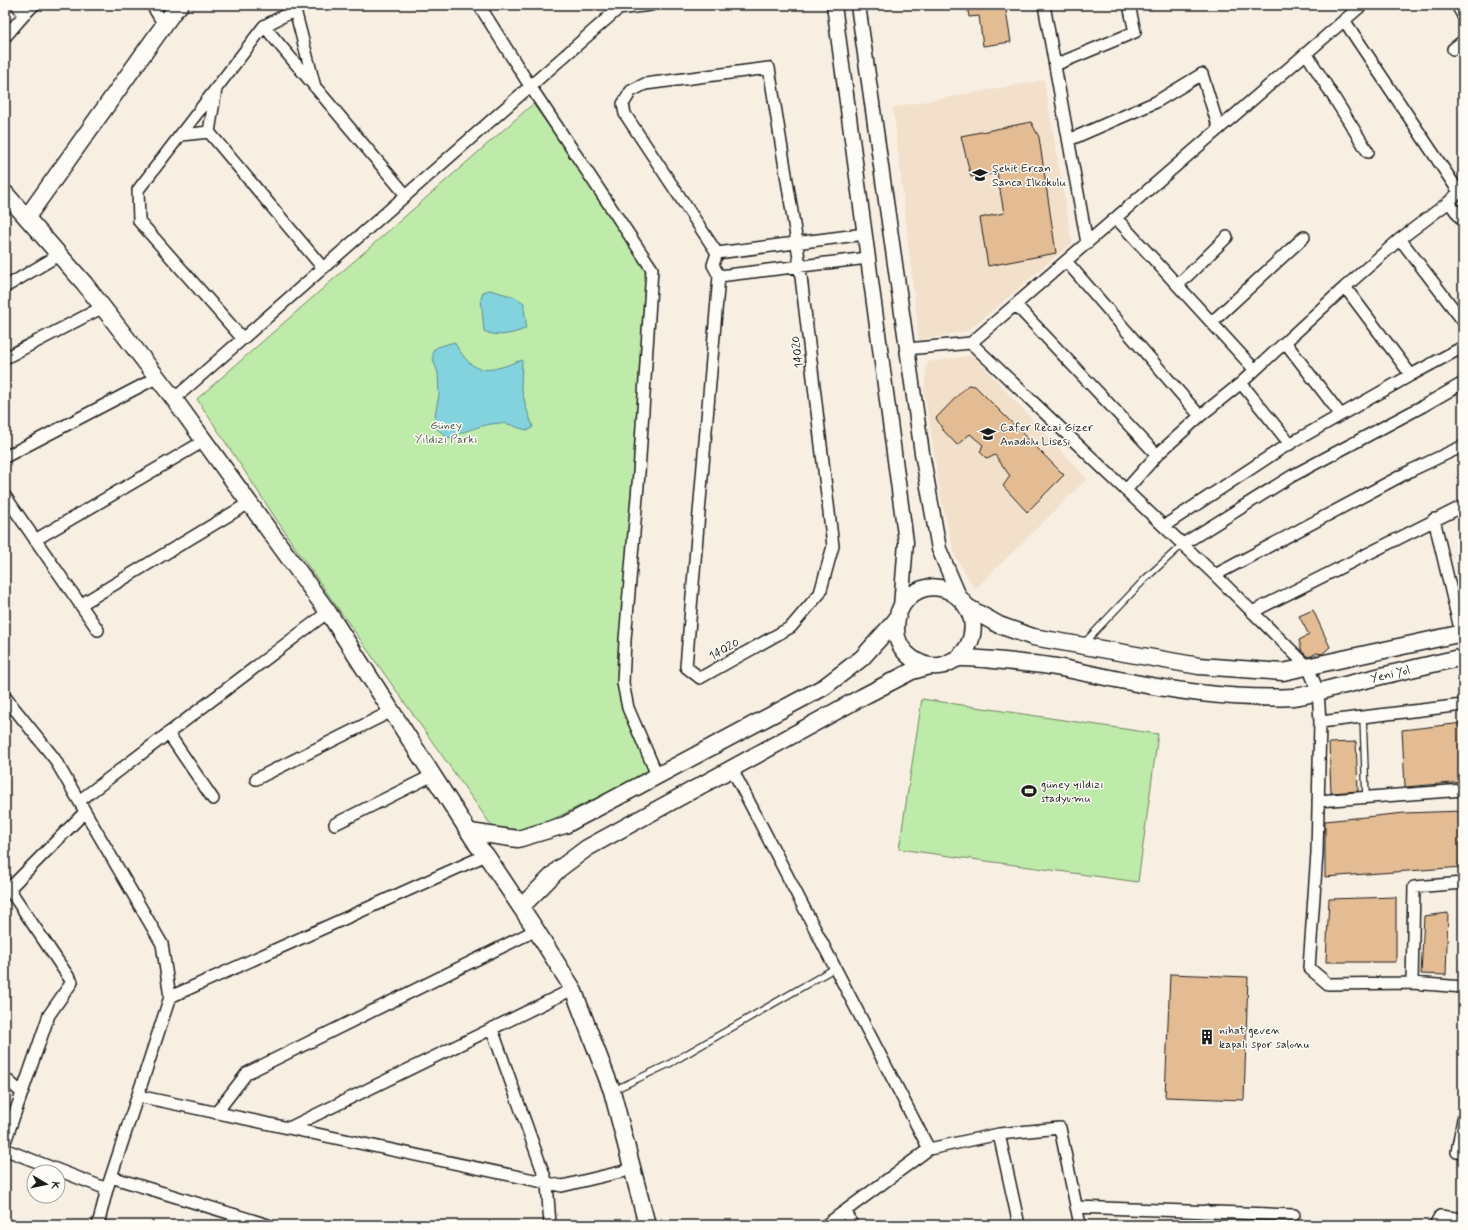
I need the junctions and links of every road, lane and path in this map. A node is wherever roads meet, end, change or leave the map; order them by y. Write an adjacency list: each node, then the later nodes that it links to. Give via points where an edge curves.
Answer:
1 (34, 5): 13 (street)
2 (152, 5): 16 (street)
3 (180, 5): 16 (main road)
4 (479, 5): 23 (street)
5 (651, 5): 12 (street)
6 (834, 5): 38 (street)
7 (858, 5): 62 (street)
8 (1044, 5): 22 (street)
9 (1129, 5): 22 (street, via 1135,32)
10 (1362, 5): 15 (street)
11 (1457, 5): 14 (street)
12 (619, 7): 23 (street)
13 (20, 10): 18 (street, via 16,26)
14 (1463, 16)
15 (1344, 20): 21 (street); 31 (street)
16 (164, 25): 35 (main road)
17 (264, 26): 24 (street); 24 (street, via 295,10); 25 (street)
18 (5, 37)
19 (1463, 41): 20 (street)
20 (1453, 49)
21 (1306, 53): 26 (street); 30 (street)
22 (1055, 65): 29 (street)
23 (530, 86): 32 (street); 107 (street, via 652,269 623,683 628,708)
24 (316, 87): 32 (street)
25 (216, 89): 27 (street); 28 (street)
26 (1219, 129): 29 (street, via 1202,74 1156,102); 36 (street)
27 (209, 132): 28 (street); 49 (street)
28 (181, 135): 58 (street, via 138,190 139,221)
29 (1069, 140): 43 (street)
30 (1368, 152)
31 (1461, 190): 34 (street)
32 (406, 195): 49 (street)
33 (8, 201): 35 (main road)
34 (1449, 202): 37 (street); 41 (street)
35 (27, 217): 45 (main road)
36 (1116, 218): 43 (street); 51 (street)
37 (1463, 221)
38 (865, 234): 42 (street); 46 (street)
39 (1227, 237): 51 (street)
40 (1304, 237): 56 (street)
41 (1400, 239): 53 (street); 57 (street)
42 (797, 243): 44 (street); 44 (street, via 769,68 645,84 631,91 623,104 625,114); 48 (street)
43 (1087, 243): 47 (street)
44 (717, 253): 50 (street, via 713,265)
45 (59, 255): 52 (street); 55 (main road)
46 (868, 258): 48 (street); 90 (street, via 906,542)
47 (1066, 261): 54 (street); 71 (street)
48 (799, 267): 50 (street); 50 (street, 14020, via 833,546 820,593 791,627 700,678 686,667)
49 (323, 268): 58 (street)
50 (720, 276)
51 (1178, 285): 56 (street)
52 (5, 287)
53 (1345, 287): 59 (street); 65 (street)
54 (1016, 305): 60 (street); 75 (street)
55 (103, 307): 63 (street); 66 (main road)
56 (1212, 322): 64 (street)
57 (1463, 322)
58 (243, 339): 69 (street)
59 (1285, 342): 64 (street); 70 (street)
60 (971, 343): 62 (street); 77 (street)
61 (1463, 347): 65 (street)
62 (907, 350): 86 (street, via 939,549)
63 (5, 358)
64 (1255, 370): 67 (street)
65 (1411, 375): 70 (street)
66 (158, 377): 69 (main road); 76 (street)
67 (1241, 383): 71 (street); 73 (street)
68 (1463, 383): 84 (street, via 1292,476)
69 (174, 399): 72 (main road)
70 (1341, 415): 73 (street)
71 (1200, 416): 75 (street)
72 (204, 441): 79 (main road); 83 (street)
73 (1290, 444): 82 (street)
74 (1463, 446): 85 (street, via 1412,470)
75 (1157, 455): 77 (street)
76 (5, 457)
77 (1126, 490): 82 (street)
78 (5, 496): 83 (street)
79 (249, 503): 87 (street); 88 (main road)
80 (1463, 506): 81 (street)
81 (1434, 519): 89 (street); 92 (street)
82 (1164, 526): 84 (street)
83 (35, 540): 87 (street)
84 (1183, 544): 85 (street); 93 (lane, via 1145,579)
85 (1215, 575): 89 (street)
86 (964, 602): 90 (main road, via 947,590 920,590 909,597); 93 (main road, via 999,625 1033,637); 95 (main road, via 973,621 972,635 968,647)
87 (80, 604): 91 (street)
88 (328, 612): 101 (main road); 104 (street)
89 (1252, 612): 97 (street)
90 (898, 614): 96 (main road, via 896,634 900,646 909,657); 107 (main road, via 862,658 824,687)
91 (98, 630)
92 (1462, 633): 97 (main road)
93 (1082, 646): 97 (main road, via 1200,666 1283,672)
94 (1463, 657): 98 (main road, Yeni Yol)
95 (958, 658): 96 (main road, via 944,665); 98 (main road, Yeni Yol, via 1038,664 1167,689 1245,697 1295,697)
96 (930, 666): 105 (main road, via 912,671 875,690)
97 (1308, 667): 98 (street)
98 (1318, 691): 103 (street)
99 (5, 697): 112 (street, via 54,758)
100 (1463, 705): 102 (street)
101 (392, 711): 106 (main road); 108 (street)
102 (1363, 717): 103 (street); 110 (lane)
103 (1320, 722): 113 (street)
104 (168, 733): 111 (street); 112 (street)
105 (732, 768): 120 (main road, via 587,848 559,869); 122 (street)
106 (433, 775): 115 (street); 116 (main road)
107 (658, 775): 116 (main road, via 564,825 538,833 518,839)
108 (256, 779)
109 (1463, 790): 110 (street)
110 (1366, 798): 113 (street)
111 (213, 800)
112 (79, 801): 114 (street)
113 (1318, 801): 123 (street, via 1309,968 1328,984)
114 (85, 812): 119 (street); 126 (street, via 162,944)
115 (334, 824)
116 (470, 832): 117 (main road)
117 (486, 855): 120 (main road); 126 (street)
118 (1463, 883): 123 (street, via 1414,887)
119 (6, 888): 130 (street, via 72,982 49,1015)
120 (521, 906): 121 (main road)
121 (536, 930): 125 (main road); 132 (street, via 247,1073)
122 (836, 968): 129 (lane, via 669,1064); 137 (street)
123 (1412, 983): 124 (street)
124 (1463, 987)
125 (573, 989): 127 (street); 129 (main road)
126 (170, 997): 131 (street)
127 (492, 1029): 134 (street); 142 (street)
128 (5, 1078): 130 (street)
129 (612, 1091): 140 (main road)
130 (22, 1093): 136 (street)
131 (138, 1096): 132 (street); 141 (street)
132 (216, 1113): 134 (street)
133 (1463, 1120): 139 (street, via 1457,1152)
134 (289, 1128): 142 (street)
135 (999, 1134): 137 (street); 144 (street, via 1060,1128); 155 (street)
136 (5, 1142)
137 (929, 1149): 145 (street)
138 (5, 1150): 143 (street)
139 (1463, 1153)
140 (633, 1169): 142 (street, via 562,1186); 152 (main road)
141 (111, 1176): 143 (street); 150 (street)
142 (547, 1183): 151 (street)
143 (107, 1189): 149 (street)
144 (1076, 1207): 146 (street); 156 (street)
145 (846, 1210): 153 (street); 154 (street)
146 (1206, 1211): 147 (street); 157 (street)
147 (1294, 1215)
148 (1463, 1220): 158 (street, via 1440,1216)
149 (98, 1225)
150 (268, 1225)
151 (550, 1225)
152 (647, 1225)
153 (826, 1225)
154 (852, 1225)
155 (1019, 1225)
156 (1080, 1225)
157 (1207, 1225)
158 (1435, 1225)

